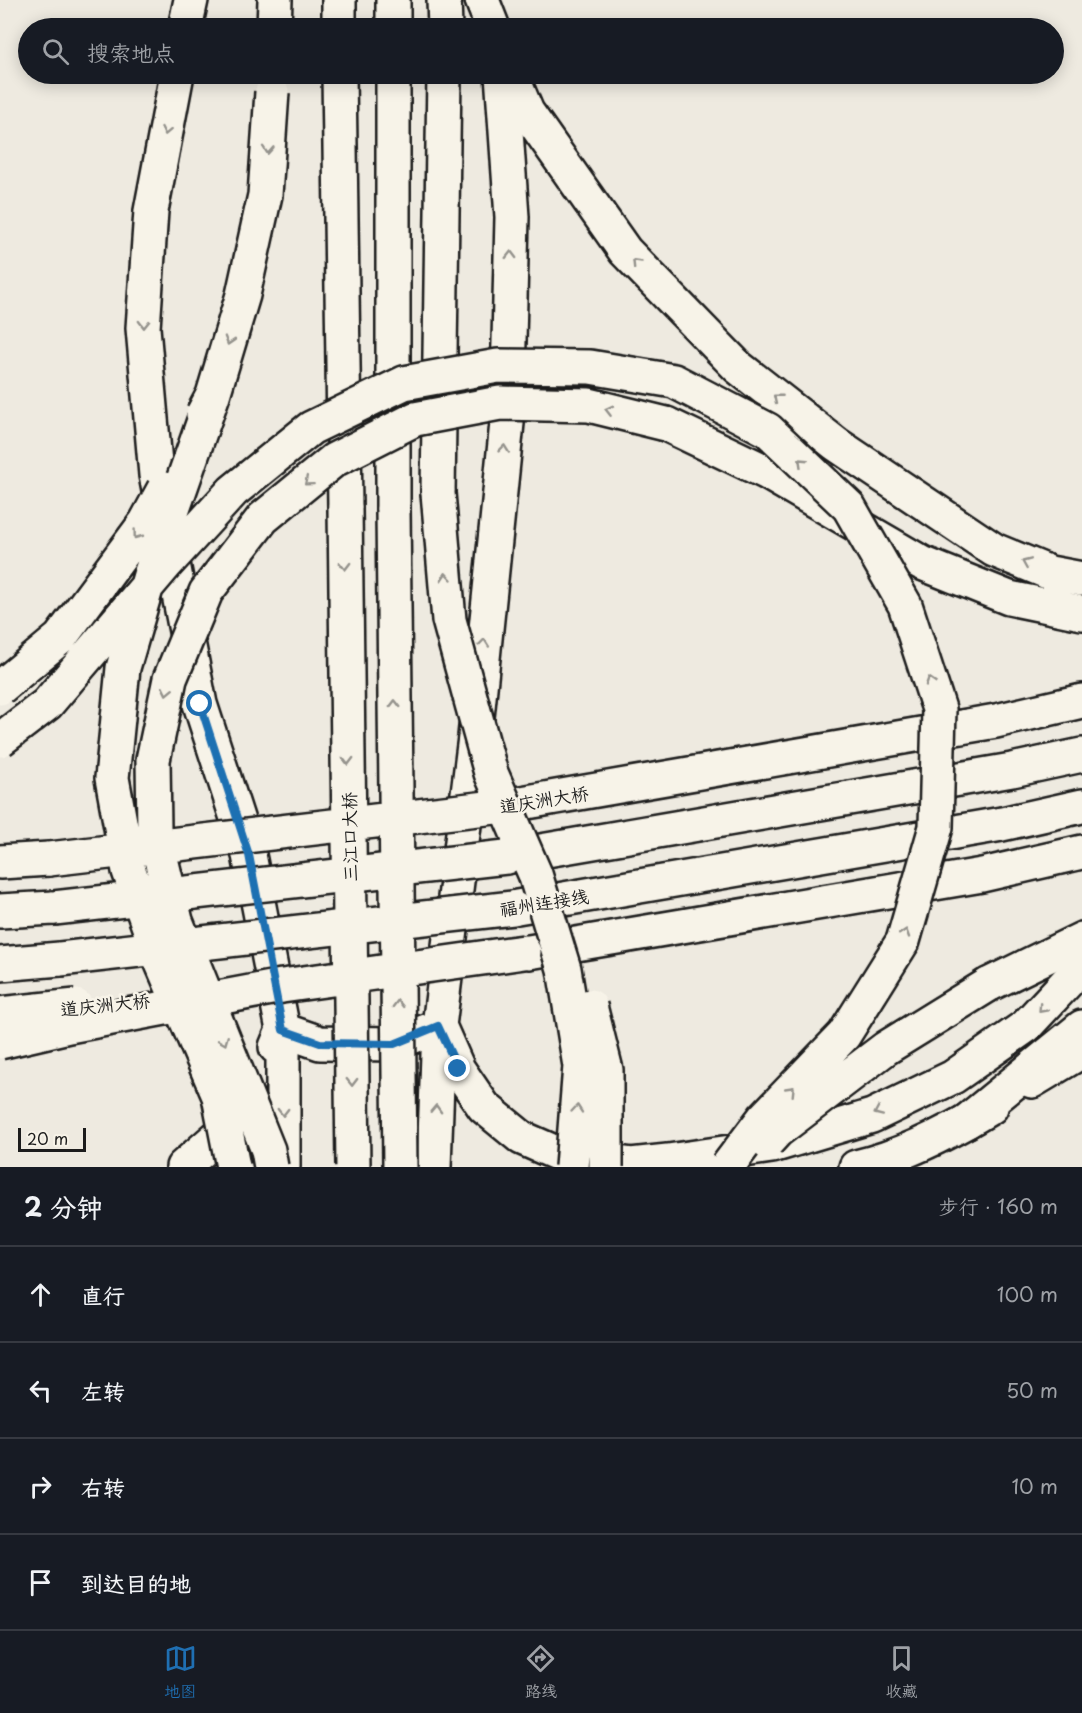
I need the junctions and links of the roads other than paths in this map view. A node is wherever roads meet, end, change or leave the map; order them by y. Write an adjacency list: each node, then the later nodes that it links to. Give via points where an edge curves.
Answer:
1 (191, 0): 7 (main road)
2 (275, 0): 8 (main road)
3 (339, 0): 9 (main road)
4 (393, 0): 10 (main road)
5 (482, 0): 11 (main road)
6 (497, 0): 12 (main road)
7 (187, 18)
8 (274, 18)
9 (339, 18)
10 (393, 18)
11 (489, 18)
12 (498, 18)
13 (175, 84): 39 (main road, one-way to 39, via 151,211 143,328 156,474 200,704 249,855)
14 (273, 84): 20 (main road, one-way to 20, bridge, via 265,195 243,295)
15 (339, 84): 49 (main road, 三江口大桥, one-way to 49, bridge)
16 (393, 84): 50 (main road, one-way to 16, bridge)
17 (444, 84): 30 (main road, one-way to 17, bridge, via 491,772 449,620 438,493)
18 (503, 84): 37 (main road, one-way to 18, via 475,737 507,423 512,217)
19 (515, 84): 21 (main road, one-way to 19, via 1050,573 994,550 836,444 738,367 625,251 526,112)
20 (213, 395): 23 (main road, one-way to 23, bridge, via 146,522 60,638); 46 (main road, bridge, via 150,574 123,668 112,777 129,871 161,961 219,1096)
21 (1082, 579)
22 (1082, 613): 47 (main road, one-way to 47, bridge, via 1009,598 922,563 766,472 666,424 589,405 500,403 415,419 334,460 263,518 206,592 170,679 153,760 154,830 176,921 268,1149)
23 (0, 688)
24 (1082, 701): 29 (main road, 道庆洲大桥, bridge, via 996,721 504,806)
25 (0, 740): 53 (main road, one-way to 25, bridge, via 764,1118 844,1035 903,941 936,827 939,710 905,605 849,507 768,430 674,381 590,367 498,366 404,383 311,428 234,491 47,704)
26 (1082, 755): 31 (main road, bridge, via 506,857)
27 (1082, 806): 33 (main road, 福州连接线, bridge, via 1002,824 513,908)
28 (1082, 852): 35 (main road, bridge, via 982,876 524,952)
29 (0, 862)
30 (535, 874): 44 (main road, bridge, via 580,966 606,1070); 52 (main road, one-way to 30, bridge, via 580,1066 564,969)
31 (0, 911)
32 (1082, 939): 54 (main road, bridge, via 988,985 886,1048 777,1131)
33 (0, 964)
34 (1082, 966): 43 (main road, one-way to 43, via 1026,1026 952,1077 872,1116 772,1146)
35 (282, 986): 36 (main road, 道庆洲大桥, bridge); 40 (main road, bridge)
36 (0, 1014)
37 (438, 1026): 39 (main road, via 394,1044 320,1043); 44 (main road, via 458,1069 484,1107 522,1138 563,1156); 51 (main road, one-way to 37)
38 (1082, 1027): 42 (main road)
39 (283, 1030): 45 (main road, via 262,1082 231,1125); 48 (main road, one-way to 48)
40 (0, 1041)
41 (1082, 1051): 42 (main road)
42 (967, 1121): 55 (main road, via 885,1160)
43 (669, 1164): 44 (main road)
44 (616, 1166)
45 (183, 1167)
46 (233, 1167)
47 (271, 1167)
48 (283, 1167)
49 (353, 1167)
50 (399, 1167)
51 (434, 1167)
52 (572, 1167)
53 (727, 1167)
54 (743, 1167)
55 (856, 1167)

